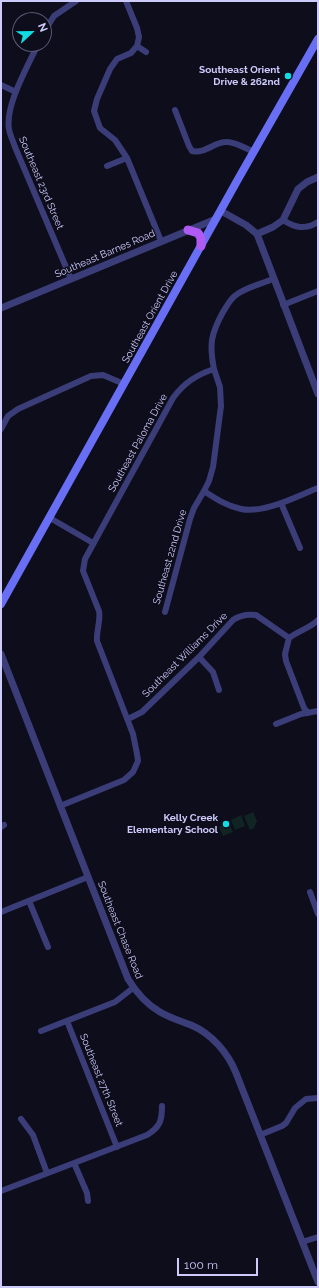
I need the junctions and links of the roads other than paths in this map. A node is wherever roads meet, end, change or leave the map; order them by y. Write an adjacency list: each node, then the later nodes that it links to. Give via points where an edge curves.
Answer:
1 (76, 1): 3 (street)
2 (126, 1): 5 (street, via 137,28)
3 (52, 19)
4 (318, 39): 13 (main road, Southeast Orient Drive)
5 (137, 46): 7 (street); 14 (street, via 131,53 117,60 110,69 94,111 100,128 115,140)
6 (34, 52): 9 (street, Southeast 23rd Street)
7 (146, 52)
8 (1, 85): 9 (street)
9 (16, 92): 25 (street, Southeast 23rd Street, via 9,114 11,136)
10 (175, 110): 12 (street, via 192,150 201,151)
11 (226, 133): 12 (street)
12 (226, 142): 13 (street)
13 (254, 152): 17 (main road, Southeast Orient Drive)
14 (127, 158): 15 (street); 23 (street)
15 (106, 166)
16 (318, 177): 19 (street, via 307,182 296,192)
17 (221, 211): 18 (main road, Southeast Orient Drive); 22 (street)
18 (216, 219): 21 (street, Southeast Barnes Road); 24 (main road, Southeast Orient Drive)
19 (284, 220): 20 (street, via 292,226 300,227); 22 (street)
20 (318, 222)
21 (188, 230): 23 (street, Southeast Barnes Road); 24 (main road, via 198,233)
22 (257, 234): 26 (street)
23 (161, 241): 25 (street, Southeast Barnes Road)
24 (201, 246): 31 (main road, Southeast Orient Drive)
25 (71, 279): 29 (street, Southeast Barnes Road)
26 (273, 279): 28 (street); 30 (street, via 240,292 230,300 214,329 211,343)
27 (318, 291): 28 (street)
28 (283, 305): 32 (street)
29 (1, 308)
30 (214, 369): 35 (street, Southeast 22nd Drive, via 220,386 222,406 212,467); 38 (street, Southeast Paloma Drive, via 190,379 173,398)
31 (124, 384): 33 (street, via 103,375 91,376 18,409 8,416); 37 (main road, Southeast Orient Drive)
32 (318, 394)
33 (1, 429)
34 (318, 488): 36 (street)
35 (204, 492): 36 (street, via 225,504 242,509 260,509); 41 (street, Southeast 22nd Drive, via 190,518)
36 (281, 502): 39 (street)
37 (50, 518): 38 (street); 40 (main road, Southeast Orient Drive)
38 (94, 543): 49 (street, Southeast Paloma Drive, via 85,559 83,571 99,611 97,641)
39 (300, 548)
40 (1, 604)
41 (165, 612)
42 (318, 620): 43 (street)
43 (288, 638): 45 (street, Southeast Williams Drive, via 256,615 238,616); 48 (street, via 286,661)
44 (1, 654): 51 (street, Southeast Chase Road)
45 (199, 657): 46 (street, via 213,672); 49 (street, Southeast Williams Drive, via 142,712)
46 (219, 690)
47 (318, 711): 48 (street)
48 (308, 713): 50 (street)
49 (128, 719): 51 (street, via 138,754 133,772 124,780)
50 (276, 724)
51 (60, 806): 52 (street, Southeast Chase Road)
52 (88, 877): 54 (street); 58 (street, Southeast Chase Road)
53 (310, 892): 56 (street)
54 (29, 901): 55 (street); 57 (street)
55 (1, 912)
56 (318, 914)
57 (48, 947)
58 (133, 988): 59 (street, via 115,1002); 64 (street, Southeast Chase Road, via 154,1008 199,1029 220,1047 234,1068)
59 (67, 1021): 60 (street); 65 (street, Southeast 27th Street)
60 (41, 1032)
61 (318, 1098): 64 (street, via 306,1099 295,1108 286,1123)
62 (162, 1106): 65 (street, via 160,1123 152,1132)
63 (21, 1119): 67 (street, via 33,1135)
64 (260, 1135): 71 (street, Southeast Chase Road)
65 (117, 1146): 66 (street)
66 (74, 1163): 67 (street); 69 (street)
67 (47, 1173): 68 (street)
68 (1, 1191)
69 (88, 1201)
70 (318, 1237): 71 (street)
71 (302, 1242): 72 (street, Southeast Chase Road)
72 (318, 1282)

